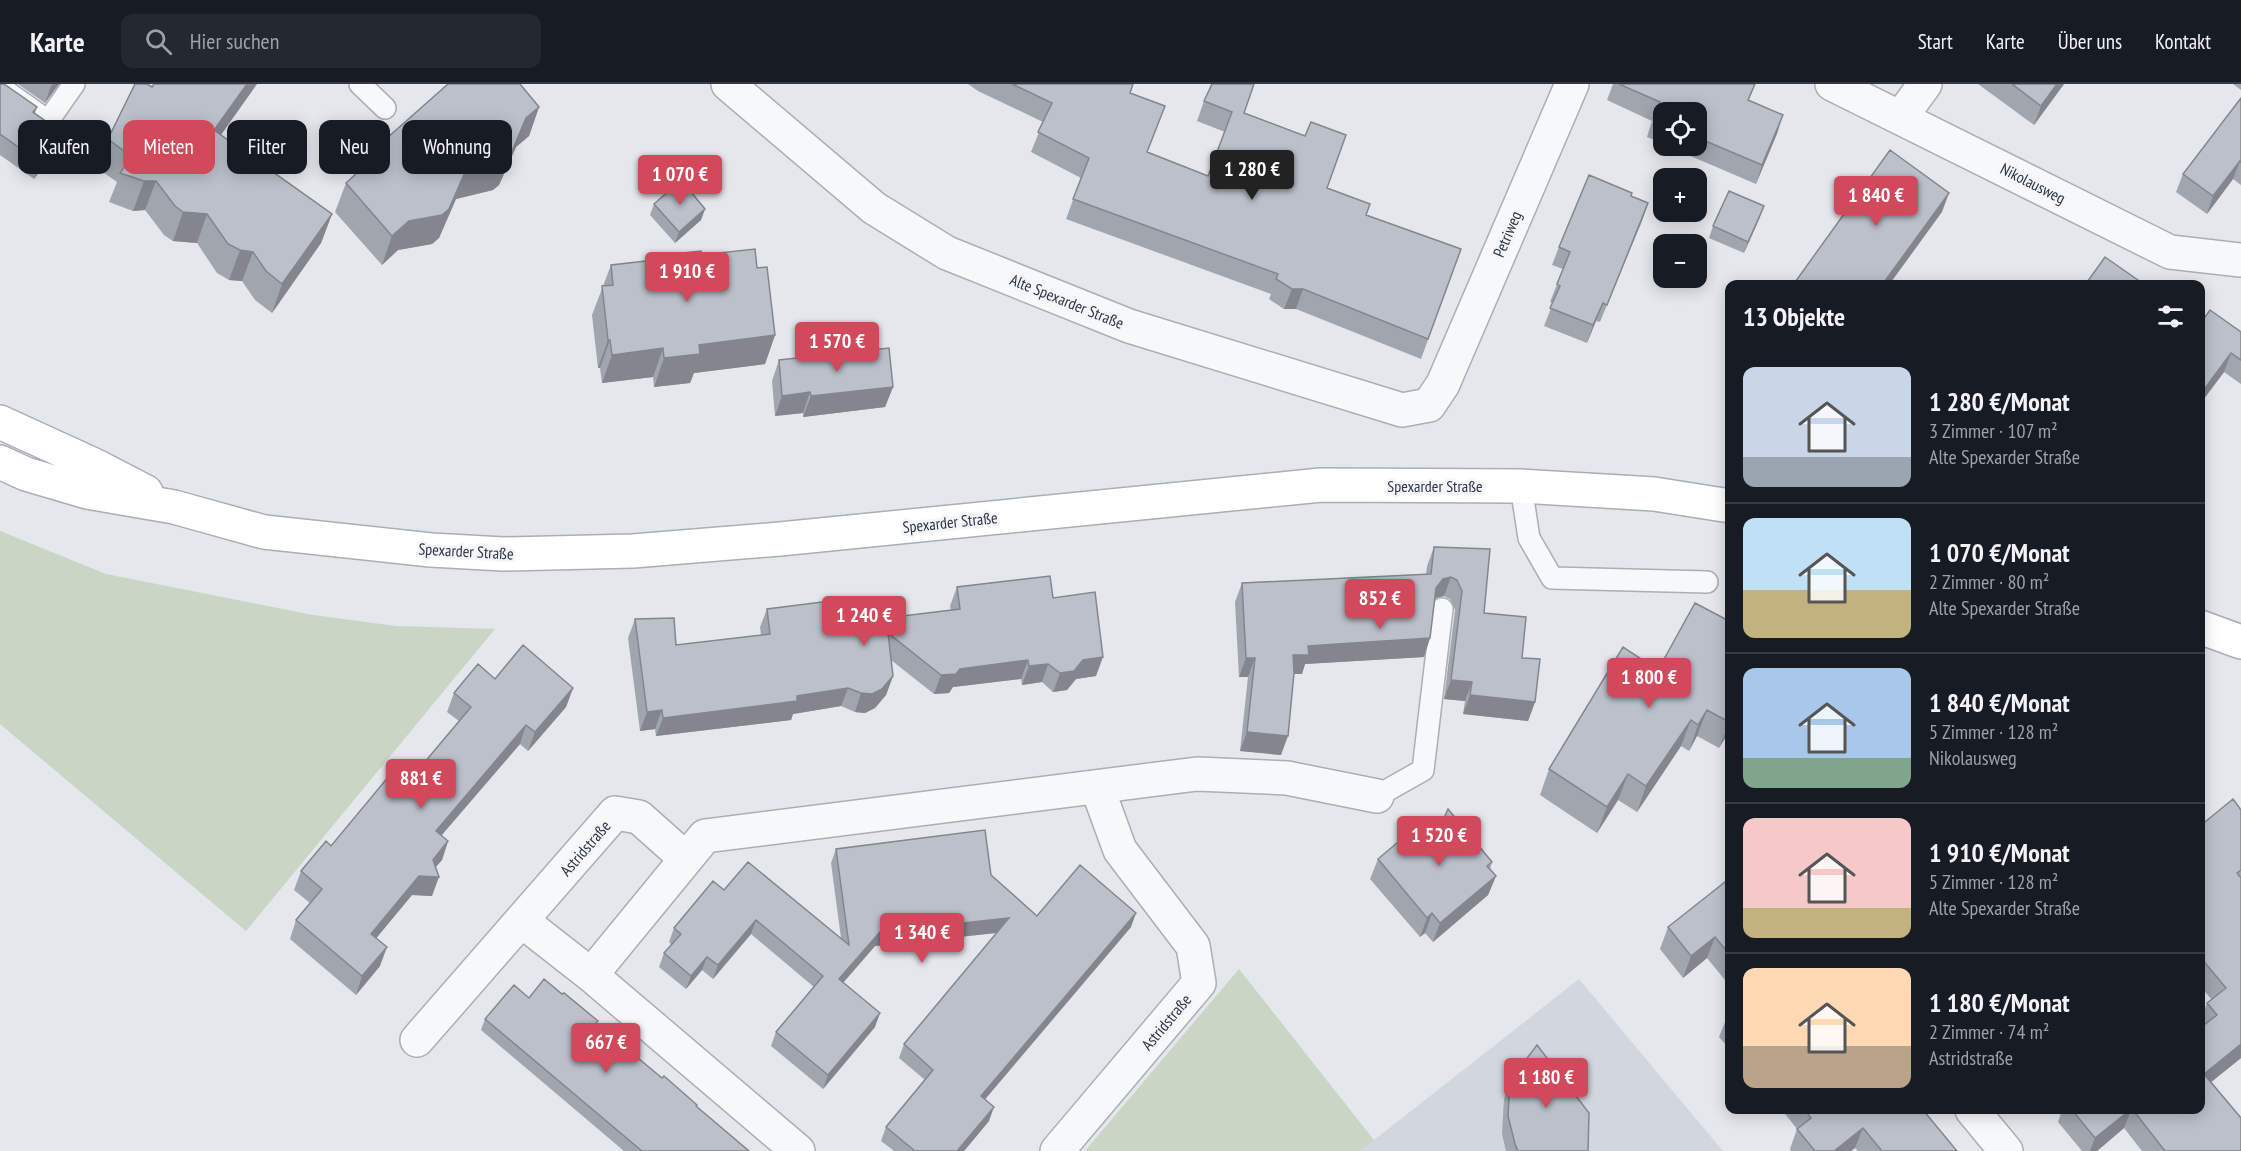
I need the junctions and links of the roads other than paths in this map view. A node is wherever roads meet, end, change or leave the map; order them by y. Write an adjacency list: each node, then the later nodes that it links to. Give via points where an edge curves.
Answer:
1 (75, 84): 7 (lane, via 48,121)
2 (360, 84): 8 (lane)
3 (728, 84): 11 (street, Alte Spexarder Straße, via 874,208 947,253 1129,326 1402,410 1429,405)
4 (1572, 84): 11 (street, Petriweg)
5 (1832, 84): 9 (street, Nikolausweg)
6 (1925, 84): 9 (street)
7 (0, 87)
8 (385, 108)
9 (1901, 117): 10 (street, Nikolausweg, via 2170,252)
10 (2241, 260)
11 (1443, 384)
12 (0, 422): 16 (main road, Spexarder Straße)
13 (0, 462): 16 (main road, Spexarder Straße, via 87,492)
14 (1521, 486): 15 (main road, Spexarder Straße, via 1654,494); 16 (main road, Spexarder Straße, via 1321,485 780,539 633,551 503,554 264,532); 17 (lane, via 1529,537 1552,578)
15 (1725, 505)
16 (174, 507)
17 (1707, 582)
18 (1442, 609): 22 (lane, via 1423,770)
19 (2205, 629): 20 (main road)
20 (2241, 642)
21 (1097, 787): 22 (street, via 1197,774 1287,777); 23 (street, via 705,836); 29 (street, Astridstraße, via 1120,850 1193,946 1199,983)
22 (1377, 796)
23 (685, 858): 24 (street, Astridstraße, via 639,816 615,813); 25 (street)
24 (522, 921): 25 (street); 26 (street, Astridstraße)
25 (591, 975): 28 (street)
26 (417, 1041)
27 (1987, 1115): 30 (street)
28 (798, 1151)
29 (1057, 1151)
30 (2006, 1151)

